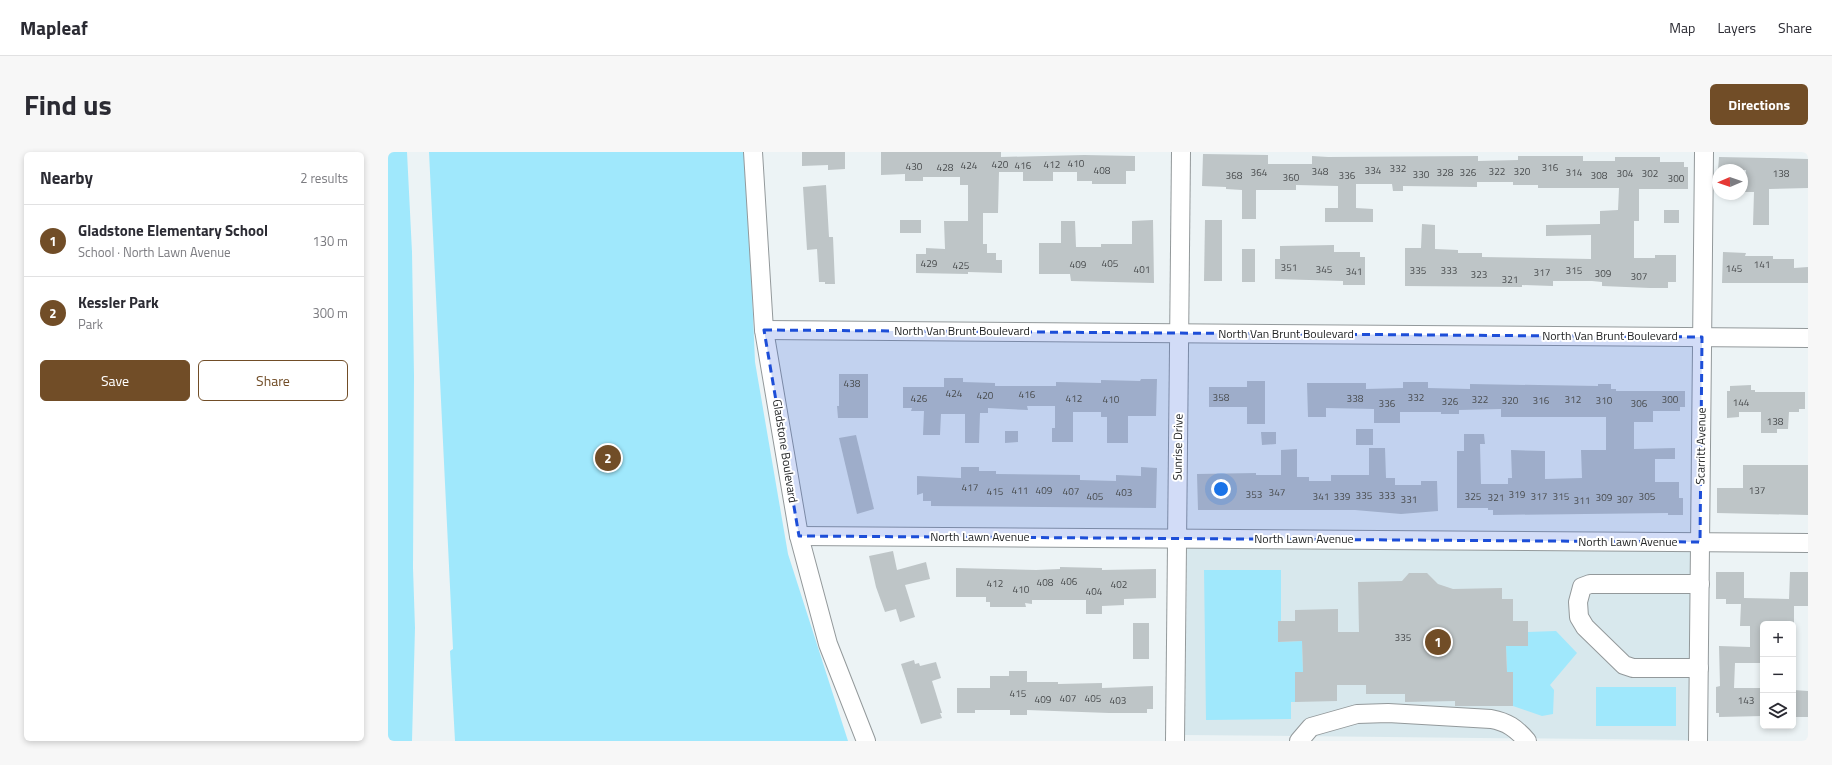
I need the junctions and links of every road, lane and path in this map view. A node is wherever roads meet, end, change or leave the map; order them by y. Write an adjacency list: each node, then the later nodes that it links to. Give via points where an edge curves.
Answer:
1 (754, 152): 4 (street, Gladstone Boulevard)
2 (1181, 152): 5 (street, Sunrise Drive)
3 (1704, 152): 6 (street, Scarritt Avenue)
4 (764, 330): 5 (street, North Van Brunt Boulevard); 8 (street, Gladstone Boulevard)
5 (1179, 333): 6 (street, North Van Brunt Boulevard); 9 (street, Sunrise Drive)
6 (1702, 337): 7 (street, North Van Brunt Boulevard); 10 (street, Scarritt Avenue)
7 (1808, 338)
8 (799, 536): 9 (street, North Lawn Avenue); 14 (street, Gladstone Boulevard, via 828,644)
9 (1178, 538): 10 (street, North Lawn Avenue); 15 (street, Sunrise Drive)
10 (1700, 542): 11 (street, North Lawn Avenue); 12 (street, Scarritt Avenue)
11 (1808, 543)
12 (1700, 584): 13 (street, Scarritt Avenue); 13 (street, via 1590,584 1582,587 1578,602 1579,617 1585,627 1624,665 1633,668)
13 (1699, 668): 18 (street, Scarritt Avenue)
14 (866, 741)
15 (1175, 741)
16 (1299, 741): 17 (street, via 1311,727 1338,718 1356,714 1388,713 1506,722 1519,731)
17 (1527, 741)
18 (1698, 741)

